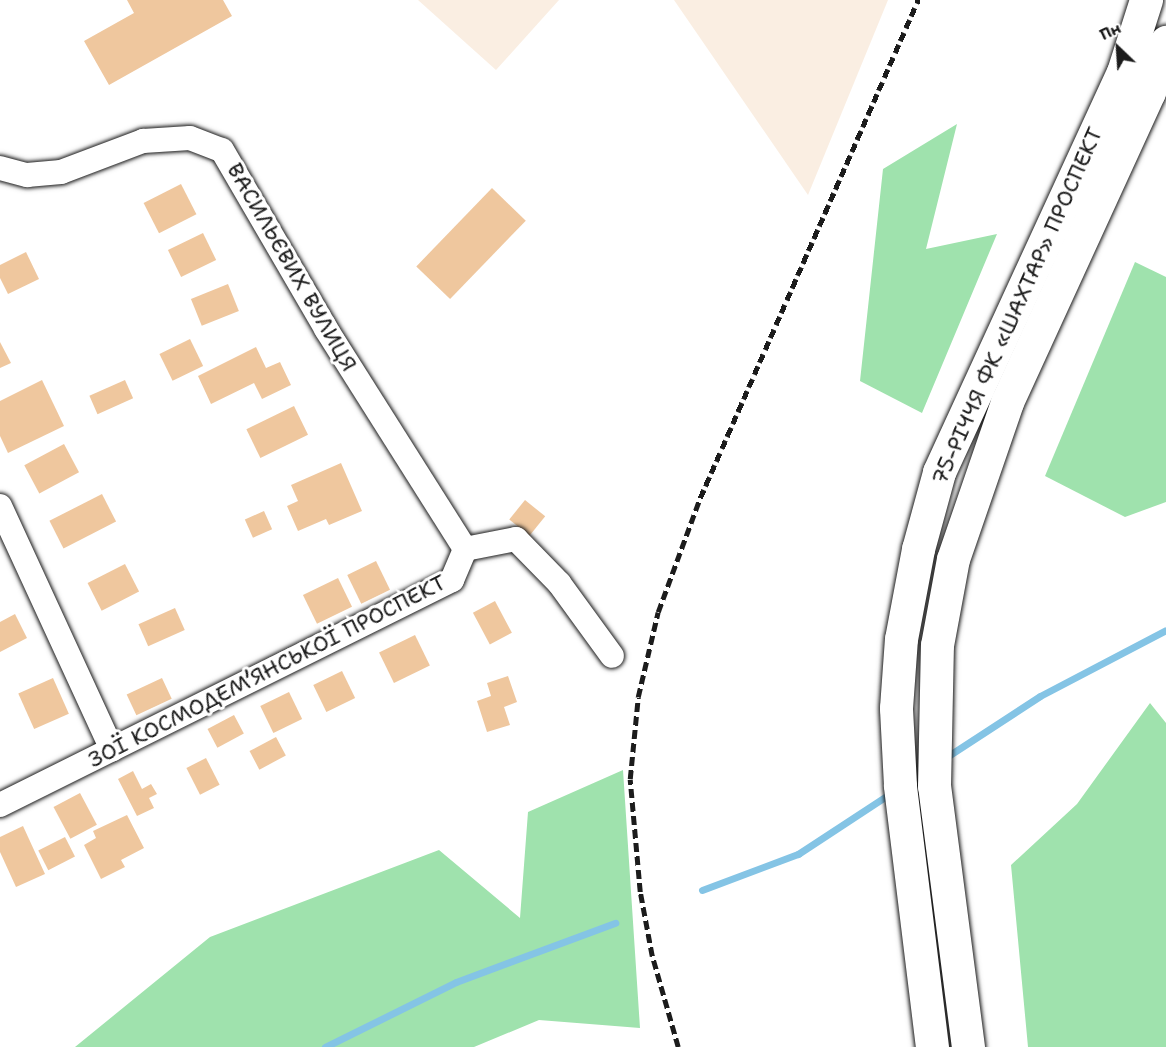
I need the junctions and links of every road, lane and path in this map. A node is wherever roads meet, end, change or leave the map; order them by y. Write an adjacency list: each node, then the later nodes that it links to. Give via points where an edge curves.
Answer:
1 (1146, 0): 9 (main road, 75-РІЧЧЯ ФК «ШАХТАР» ПРОСПЕКТ, via 1122,72 939,472 911,582 896,708 900,785)
2 (1166, 42): 10 (main road, 75-РІЧЧЯ ФК «ШАХТАР» ПРОСПЕКТ, via 1149,92 1007,402 953,558 937,645 934,786)
3 (0, 168): 5 (street, ВАСИЛЬЄВИХ ВУЛИЦЯ, via 27,175 61,172 143,141 190,138 222,150 326,328)
4 (0, 506): 7 (street)
5 (465, 549): 6 (street, ЗОЇ КОСМОДЕМ’ЯНСЬКОЇ ПРОСПЕКТ, via 516,539 559,583); 7 (street, ЗОЇ КОСМОДЕМ’ЯНСЬКОЇ ПРОСПЕКТ, via 452,580)
6 (612, 656)
7 (112, 749): 8 (street, ЗОЇ КОСМОДЕМ’ЯНСЬКОЇ ПРОСПЕКТ)
8 (0, 805)
9 (932, 1047)
10 (968, 1047)

